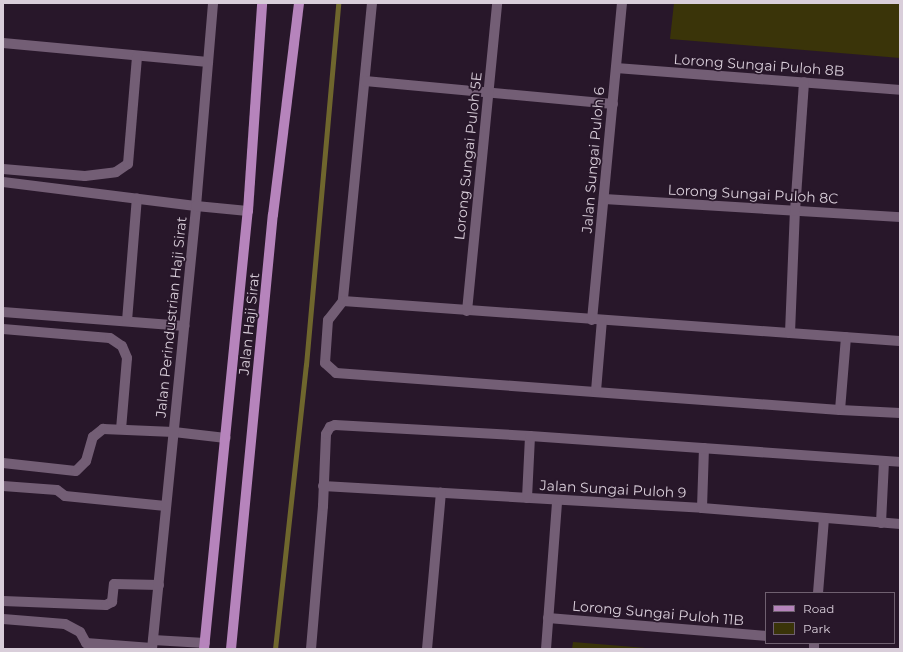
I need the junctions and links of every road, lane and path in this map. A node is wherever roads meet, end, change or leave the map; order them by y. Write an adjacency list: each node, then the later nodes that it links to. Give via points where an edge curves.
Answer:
1 (213, 3): 9 (street, Jalan Perindustrian Haji Sirat)
2 (262, 3): 21 (main road, Jalan Haji Sirat)
3 (299, 3): 64 (main road, Jalan Haji Sirat, via 274,215)
4 (372, 3): 11 (street)
5 (497, 3): 14 (street, Lorong Sungai Puloh 5E)
6 (622, 3): 10 (street, Jalan Sungai Puloh 6)
7 (3, 43): 8 (street)
8 (137, 56): 9 (street); 16 (street, via 128,164 116,172 85,176)
9 (208, 62): 20 (street, Jalan Perindustrian Haji Sirat)
10 (616, 68): 12 (street, Lorong Sungai Puloh 8B); 15 (street, Jalan Sungai Puloh 6)
11 (365, 81): 14 (street); 24 (street)
12 (804, 82): 13 (street, Lorong Sungai Puloh 8B); 22 (street)
13 (900, 90)
14 (488, 92): 15 (street); 25 (street, Lorong Sungai Puloh 5E)
15 (613, 104): 19 (street, Jalan Sungai Puloh 6)
16 (3, 169)
17 (3, 182): 18 (street)
18 (137, 198): 20 (street); 28 (street)
19 (604, 199): 22 (street, Lorong Sungai Puloh 8C); 27 (street, Jalan Sungai Puloh 6)
20 (196, 206): 21 (street, Jalan Perindustrian Haji Sirat); 29 (street, Jalan Perindustrian Haji Sirat)
21 (248, 211): 40 (main road, Jalan Haji Sirat)
22 (795, 211): 23 (street, Lorong Sungai Puloh 8C); 31 (street)
23 (900, 217)
24 (343, 301): 25 (street); 34 (street, via 328,320 325,363 336,373)
25 (467, 311): 27 (street)
26 (3, 312): 28 (street)
27 (597, 320): 31 (street); 34 (street, Jalan Sungai Puloh 6)
28 (126, 321): 29 (street)
29 (184, 326): 38 (street, Jalan Perindustrian Haji Sirat)
30 (3, 329): 37 (street, via 110,338 122,346 127,358)
31 (790, 334): 32 (street)
32 (846, 337): 33 (street); 35 (street)
33 (900, 341)
34 (596, 391): 35 (street)
35 (840, 410): 36 (street)
36 (900, 413)
37 (121, 429): 38 (street); 44 (street, via 103,429 93,437 86,461 76,471)
38 (174, 432): 40 (street, Jalan Perindustrian Haji Sirat); 50 (street, Jalan Perindustrian Haji Sirat)
39 (530, 436): 41 (street); 46 (street, via 335,425 330,427 326,434); 48 (street)
40 (226, 438): 63 (main road, Jalan Haji Sirat)
41 (704, 448): 42 (street); 51 (street)
42 (884, 461): 43 (street); 53 (street)
43 (900, 462)
44 (3, 463)
45 (3, 486): 50 (street, via 57,490 64,496)
46 (324, 486): 47 (street, Jalan Sungai Puloh 9); 65 (street)
47 (441, 493): 48 (street, Jalan Sungai Puloh 9); 66 (street)
48 (526, 498): 49 (street, Jalan Sungai Puloh 9)
49 (557, 500): 51 (street, Jalan Sungai Puloh 9); 58 (street)
50 (166, 506): 55 (street, Jalan Perindustrian Haji Sirat)
51 (702, 508): 52 (street, Jalan Sungai Puloh 9)
52 (824, 518): 53 (street, Jalan Sungai Puloh 9); 56 (street)
53 (881, 523): 54 (street, Jalan Sungai Puloh 9)
54 (900, 524)
55 (159, 585): 57 (street, via 114,584 112,602 106,605); 61 (street, Jalan Perindustrian Haji Sirat)
56 (818, 592)
57 (3, 601)
58 (548, 618): 60 (street, Lorong Sungai Puloh 11B); 67 (street)
59 (3, 619): 62 (street, via 65,624 80,632)
60 (765, 636)
61 (153, 645): 62 (street); 63 (street)
62 (86, 646)
63 (204, 646)
64 (231, 649)
65 (311, 649)
66 (427, 649)
67 (546, 649)

